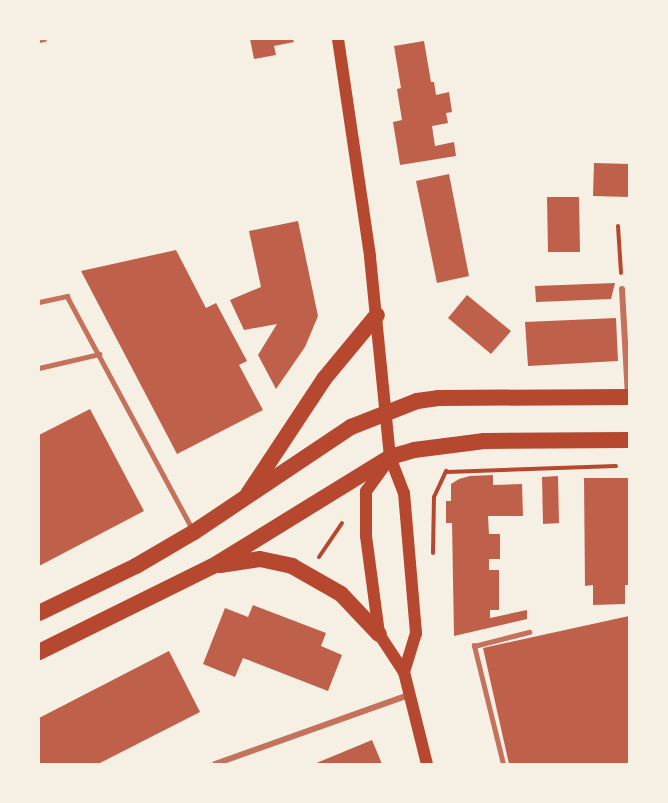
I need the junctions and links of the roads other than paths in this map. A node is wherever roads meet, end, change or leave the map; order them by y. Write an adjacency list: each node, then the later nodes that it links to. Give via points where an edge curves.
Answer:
1 (44, 39): 3 (lane)
2 (338, 39): 6 (main road)
3 (39, 40)
4 (622, 289): 9 (street)
5 (39, 302): 7 (lane, via 68,296)
6 (377, 315): 10 (main road); 13 (highway, via 324,379)
7 (99, 354): 8 (lane); 14 (lane)
8 (39, 368)
9 (628, 397): 10 (highway, via 438,398 417,401)
10 (387, 413): 12 (main road); 13 (highway, via 351,427)
11 (629, 440): 12 (highway, via 484,441)
12 (390, 457): 15 (highway); 18 (main road, via 366,491 366,536); 20 (main road, via 404,493 416,633)
13 (242, 502): 14 (highway)
14 (194, 532): 16 (highway)
15 (213, 566): 18 (highway, via 260,559 292,566 341,594); 19 (highway)
16 (39, 614)
17 (529, 632): 24 (lane, via 474,646)
18 (379, 634): 20 (main road)
19 (39, 652)
20 (404, 672): 21 (main road)
21 (409, 695): 22 (street); 23 (main road)
22 (215, 764)
23 (427, 764)
24 (503, 764)

